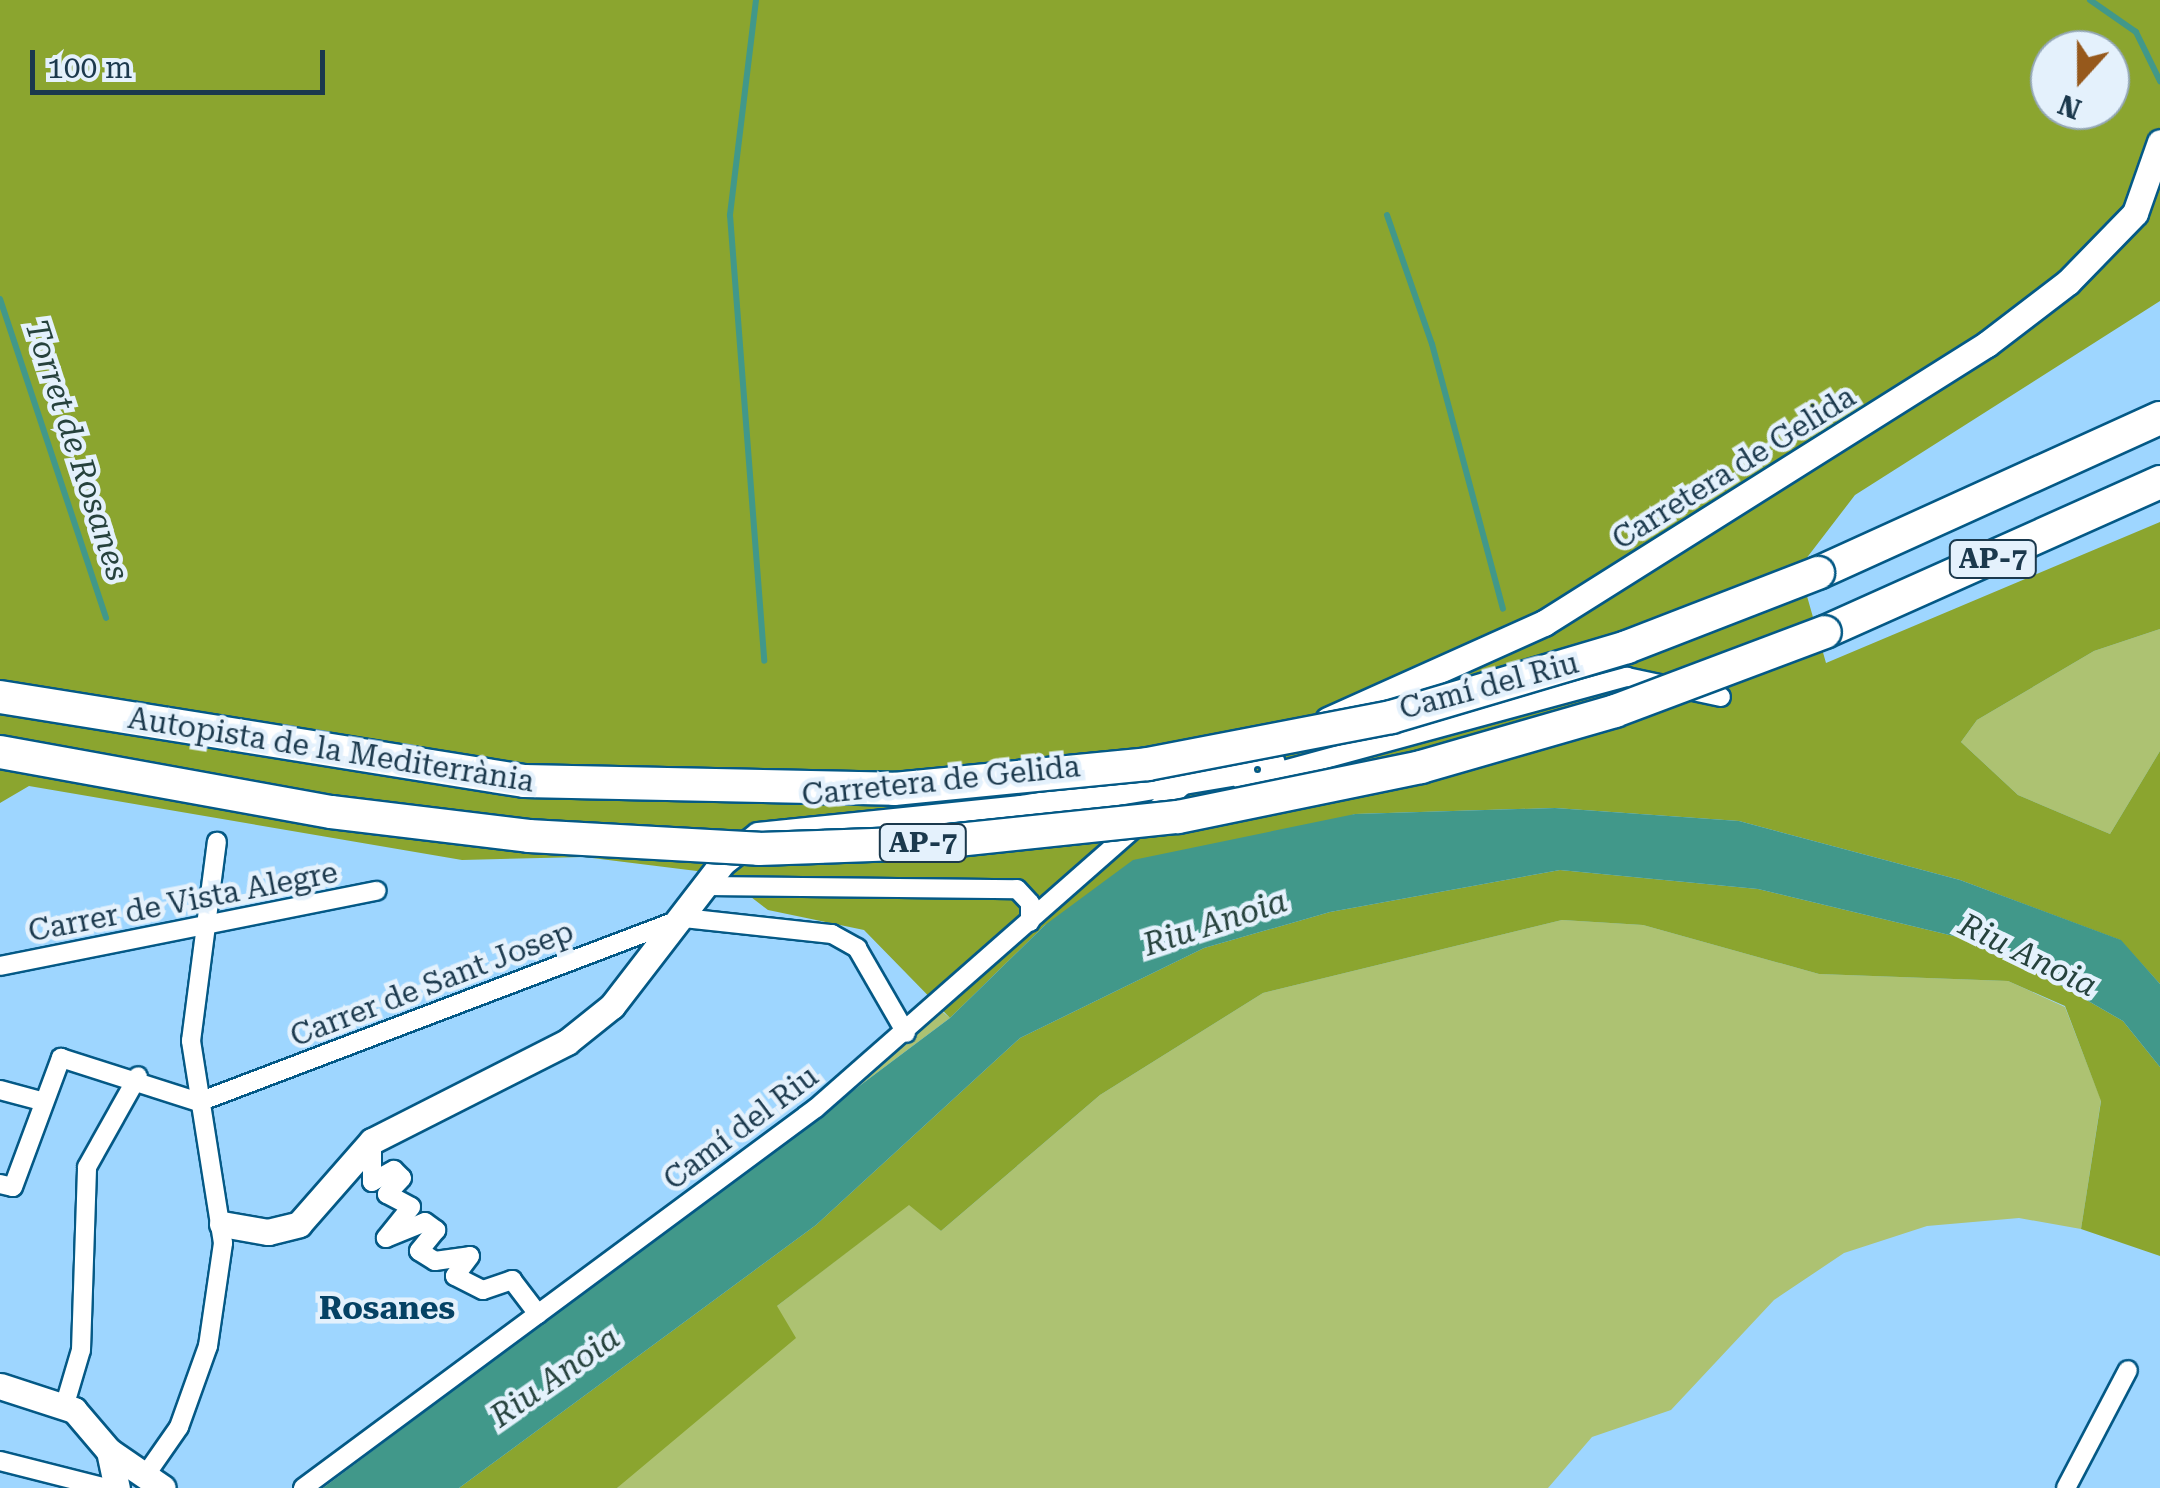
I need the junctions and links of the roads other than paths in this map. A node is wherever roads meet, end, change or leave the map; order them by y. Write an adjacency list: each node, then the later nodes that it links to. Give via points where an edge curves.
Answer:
1 (2160, 142): 7 (street, Carretera de Gelida, via 2136,213 2068,282 1987,344 1544,623)
2 (2160, 418): 4 (highway, Autopista de la Mediterrània / AP-7, bridge, via 1818,573 1627,647 1391,717 1148,764 894,789 524,781)
3 (2160, 482): 6 (highway, Autopista de la Mediterrània / AP-7, bridge, via 1825,632 1615,711 1405,771 1178,816 929,843 759,849 529,836)
4 (0, 696)
5 (1721, 697): 7 (street, Camí del Riu, via 1627,677)
6 (0, 752)
7 (1268, 763): 8 (street, Carretera de Gelida, via 1247,756 1241,771)
8 (1187, 782): 10 (street, Carretera de Gelida, via 758,835); 13 (street, Camí del Riu)
9 (216, 842): 14 (street)
10 (707, 886): 12 (street, Carretera de Gelida); 13 (street, via 1018,889 1030,903)
11 (378, 891): 14 (street, Carrer de Vista Alegre)
12 (684, 918): 16 (street, via 832,934 857,948); 20 (street, Carrer de Sant Josep); 21 (street, Carretera de Gelida, via 612,1006 567,1042)
13 (1030, 922): 16 (street, Camí del Riu)
14 (206, 928): 15 (street, Carrer de Vista Alegre); 20 (street, via 192,1041)
15 (0, 966)
16 (906, 1033): 24 (street, Camí del Riu)
17 (138, 1076): 19 (street, via 61,1058); 20 (street); 27 (street, via 87,1167 81,1350)
18 (0, 1090): 19 (street)
19 (41, 1101): 22 (street)
20 (200, 1102): 23 (street, via 209,1194)
21 (372, 1142): 23 (street, via 299,1224 268,1232); 24 (street, via 372,1182 394,1170 402,1178 387,1194 411,1207 386,1238 425,1222 436,1230 419,1251 434,1261 470,1256 455,1276 483,1290 512,1280)
22 (7, 1185)
23 (222, 1224): 30 (street, via 208,1346 179,1426)
24 (538, 1314): 33 (street, Camí del Riu)
25 (2128, 1370): 34 (street)
26 (0, 1386): 27 (street)
27 (66, 1404): 28 (street)
28 (109, 1451): 30 (street); 32 (street)
29 (0, 1461): 31 (street)
30 (150, 1478): 32 (street)
31 (107, 1488)
32 (118, 1488)
33 (303, 1488)
34 (2066, 1488)

